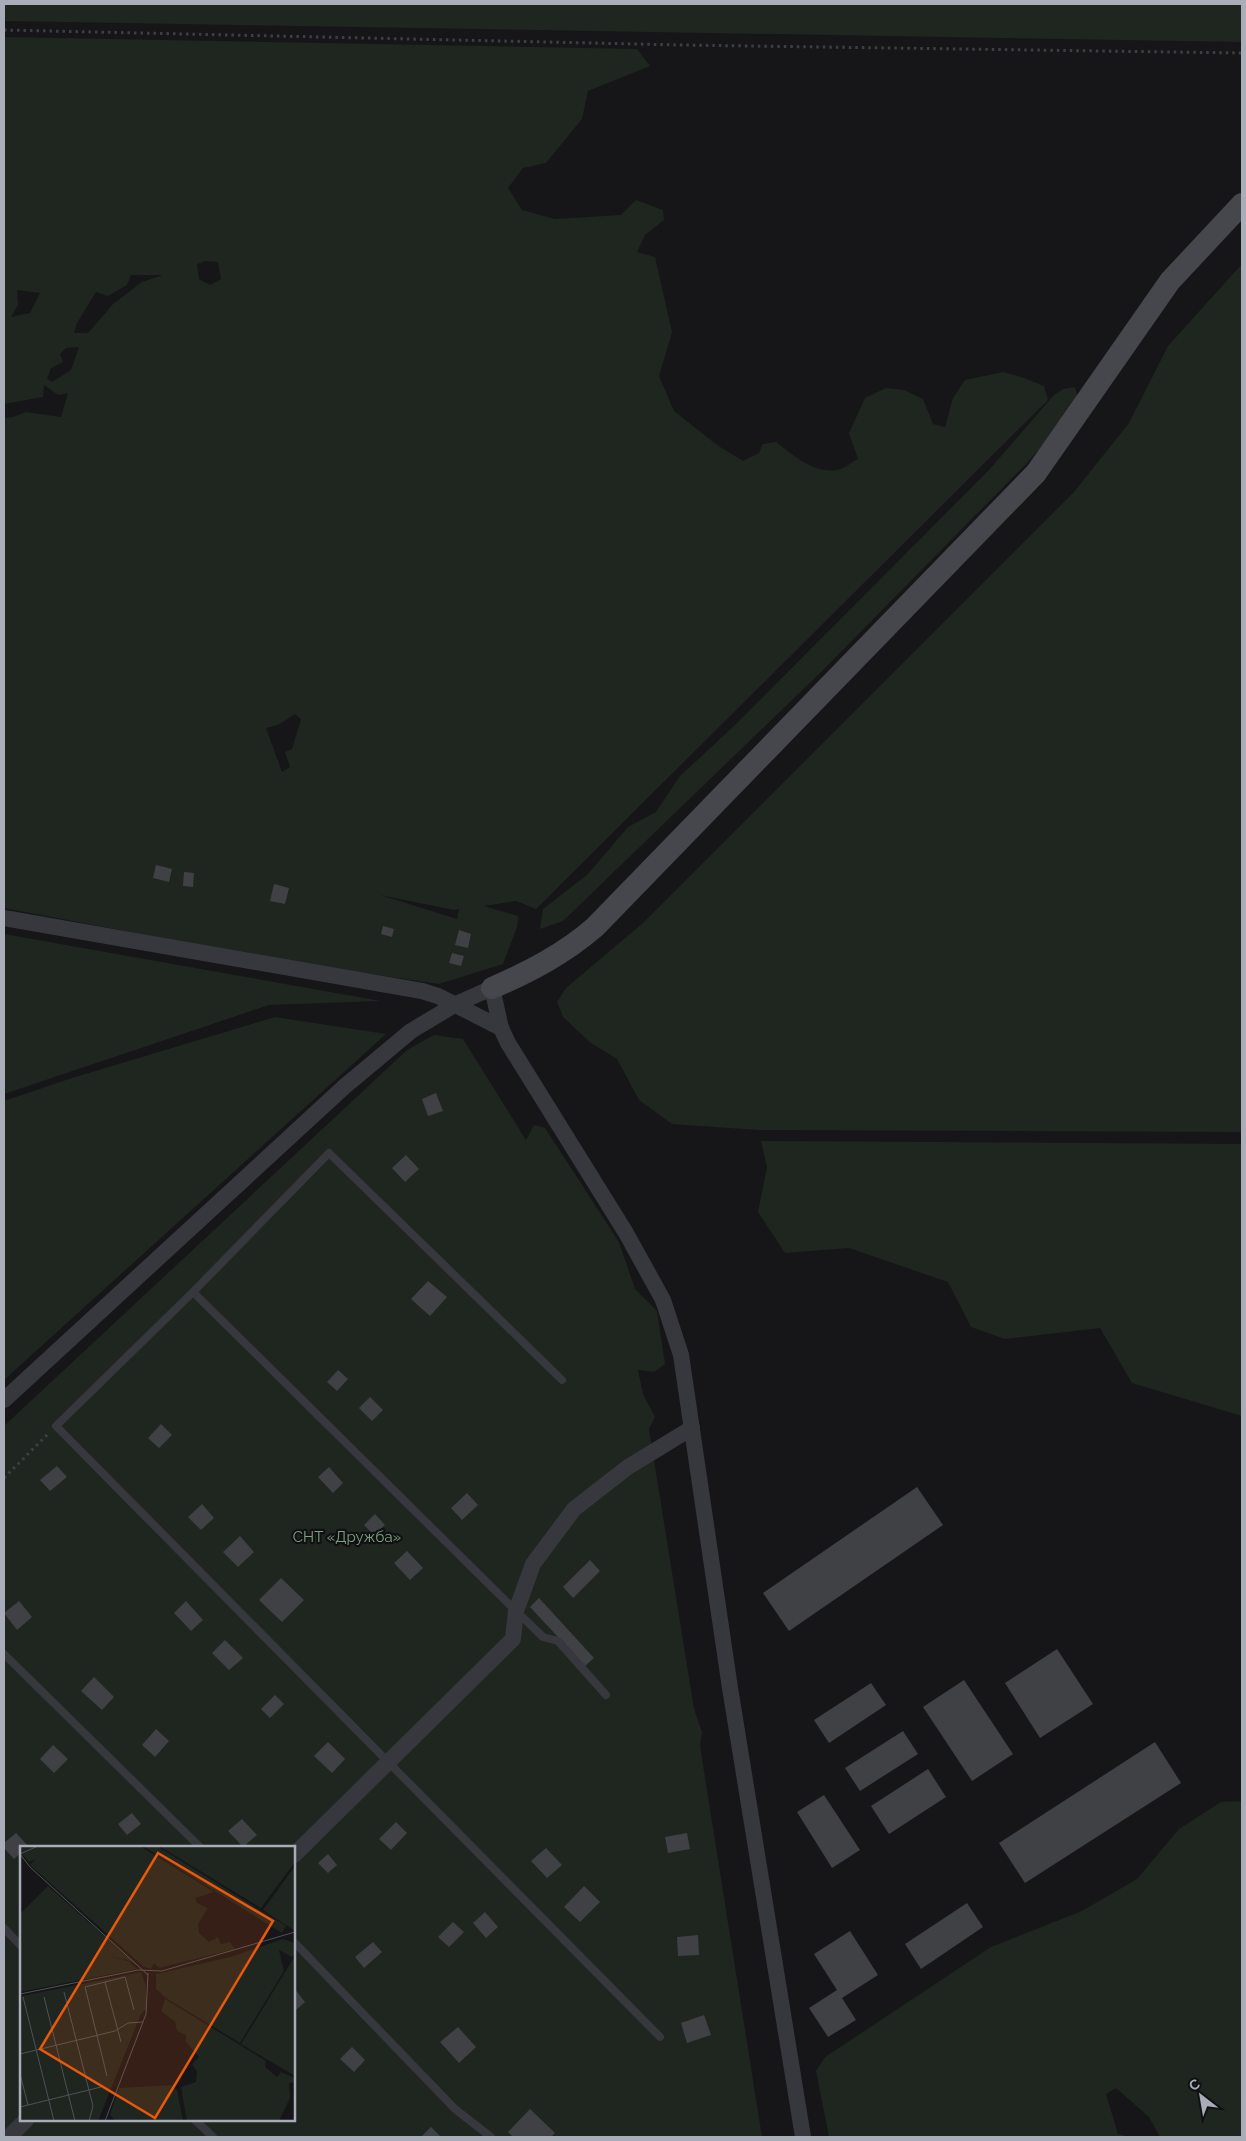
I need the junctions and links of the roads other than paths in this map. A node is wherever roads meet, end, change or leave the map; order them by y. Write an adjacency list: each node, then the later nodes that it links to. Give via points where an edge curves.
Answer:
1 (1242, 204): 3 (street, via 1170,281 1036,473 595,928 553,958)
2 (4, 918): 4 (street, via 422,991)
3 (492, 988): 4 (street); 5 (street)
4 (456, 1004): 5 (street); 8 (street, via 398,1040 344,1087)
5 (501, 1028): 9 (street, via 663,1300 681,1355)
6 (194, 1292): 7 (lane, via 329,1153); 10 (lane); 13 (lane, via 56,1426)
7 (562, 1380)
8 (4, 1400)
9 (692, 1428): 10 (street, via 628,1467 574,1509 533,1564); 25 (street, via 730,1688)
10 (516, 1611): 12 (lane, via 543,1637 558,1641); 13 (street, via 512,1639)
11 (4, 1654): 14 (lane)
12 (606, 1695)
13 (388, 1762): 15 (street); 19 (lane)
14 (199, 1846)
15 (295, 1854)
16 (4, 1928): 18 (lane)
17 (295, 1943): 24 (lane, via 455,2109)
18 (20, 1945)
19 (660, 2038)
20 (25, 2121): 22 (street)
21 (196, 2121): 23 (lane)
22 (9, 2137)
23 (213, 2137)
24 (491, 2137)
25 (803, 2137)

